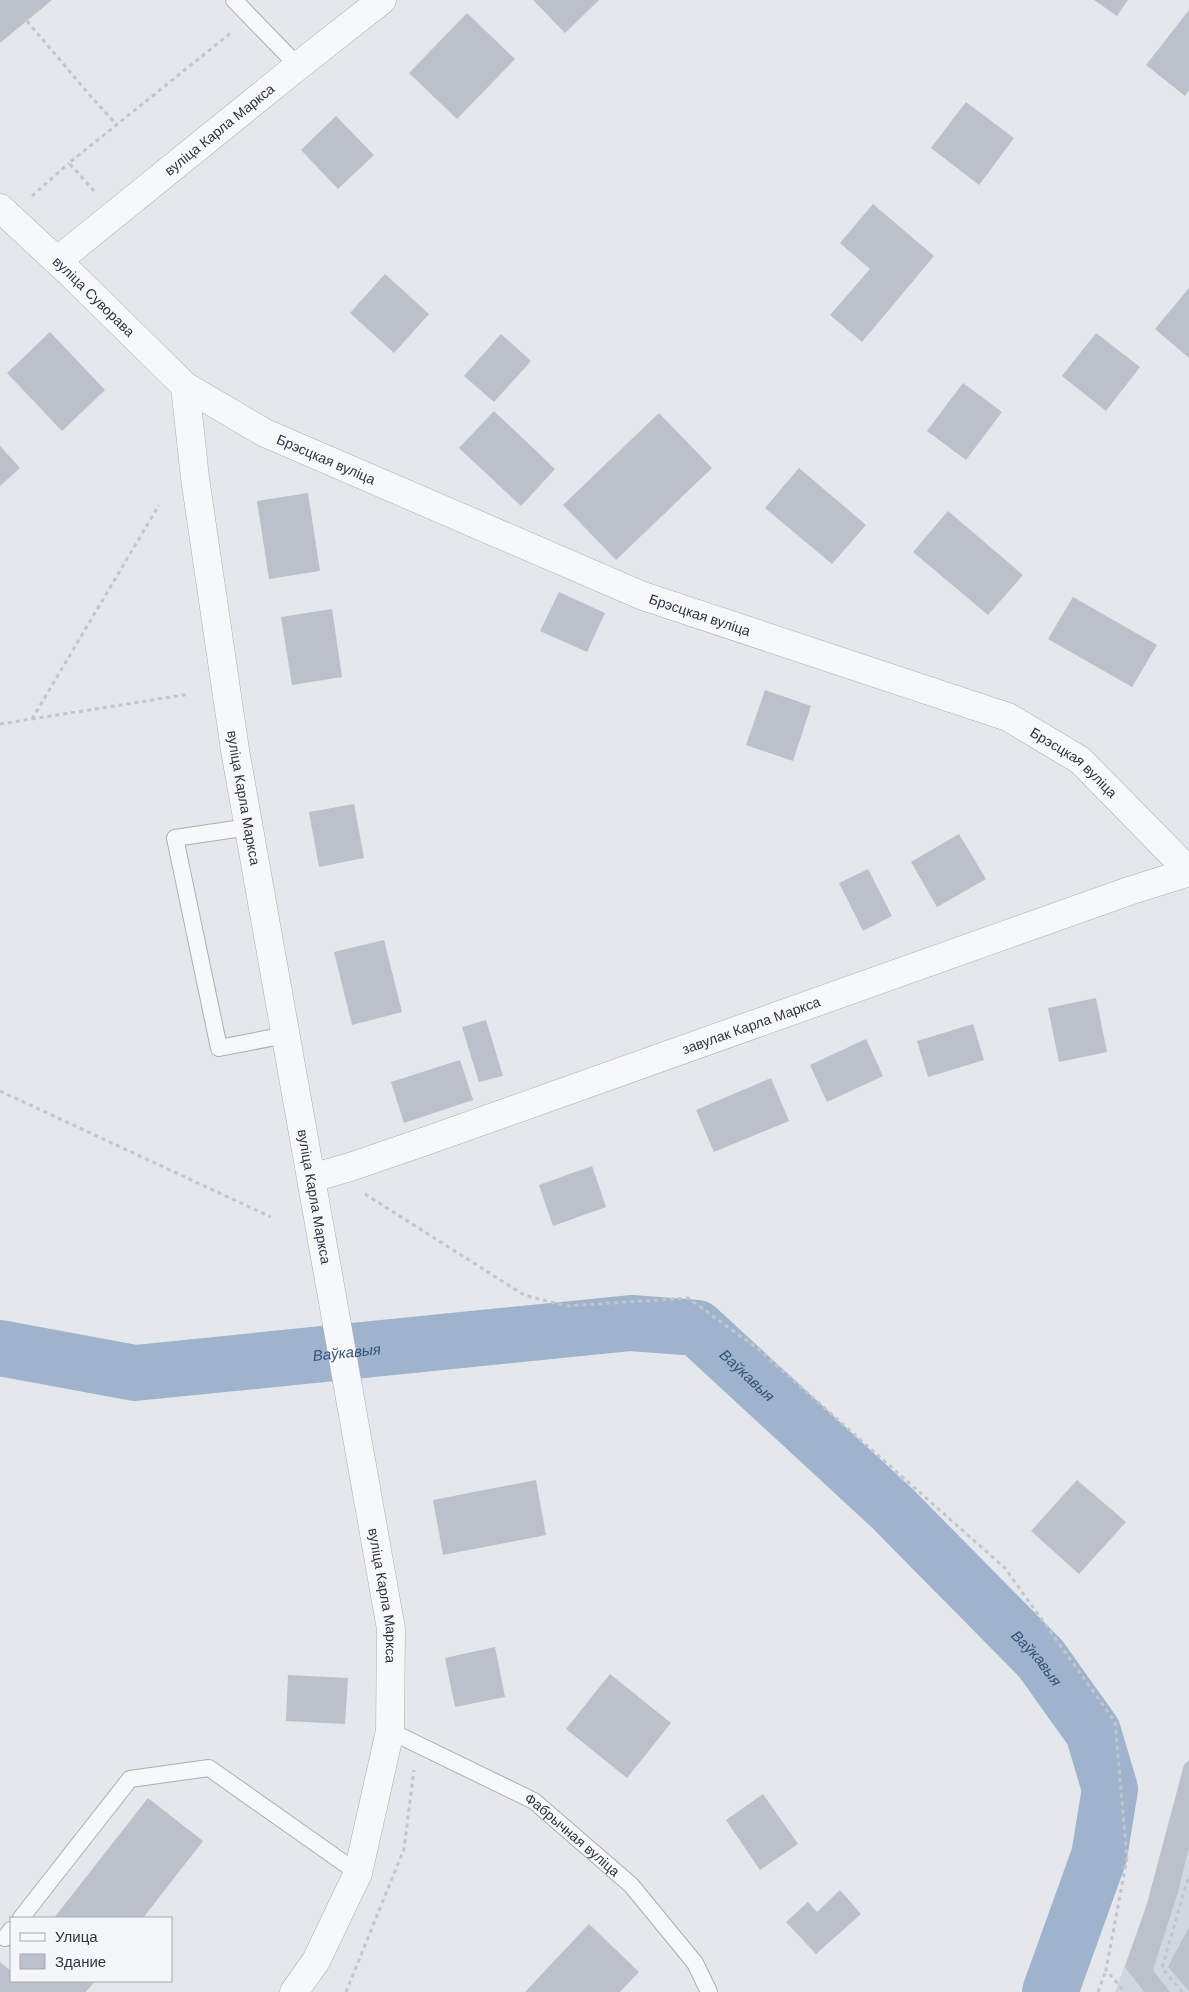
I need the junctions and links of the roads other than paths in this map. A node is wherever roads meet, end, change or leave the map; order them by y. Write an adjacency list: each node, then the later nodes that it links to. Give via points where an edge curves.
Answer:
1 (234, 0): 3 (lane)
2 (382, 0): 3 (street, вуліца Карла Маркса)
3 (298, 66): 5 (street, вуліца Карла Маркса)
4 (0, 208): 5 (street, вуліца Суворава)
5 (57, 261): 6 (street, вуліца Суворава)
6 (185, 386): 7 (street, вуліца Карла Маркса, via 195,478); 8 (street, Брэсцкая вуліца, via 265,434 643,596 1008,717 1080,760)
7 (249, 827): 9 (street, вуліца Карла Маркса); 9 (lane, via 175,838 219,1048)
8 (1189, 872): 10 (street, завулак Карла Маркса)
9 (286, 1035): 10 (street, вуліца Карла Маркса)
10 (312, 1178): 11 (street, вуліца Карла Маркса, via 391,1629)
11 (390, 1731): 12 (street, вуліца Карла Маркса); 15 (lane, Фабрычная вуліца, via 534,1801 631,1885 695,1963)
12 (358, 1873): 13 (lane, via 209,1768 130,1779); 14 (street, вуліца Карла Маркса, via 316,1961)
13 (21, 1917)
14 (294, 1992)
15 (709, 1992)

